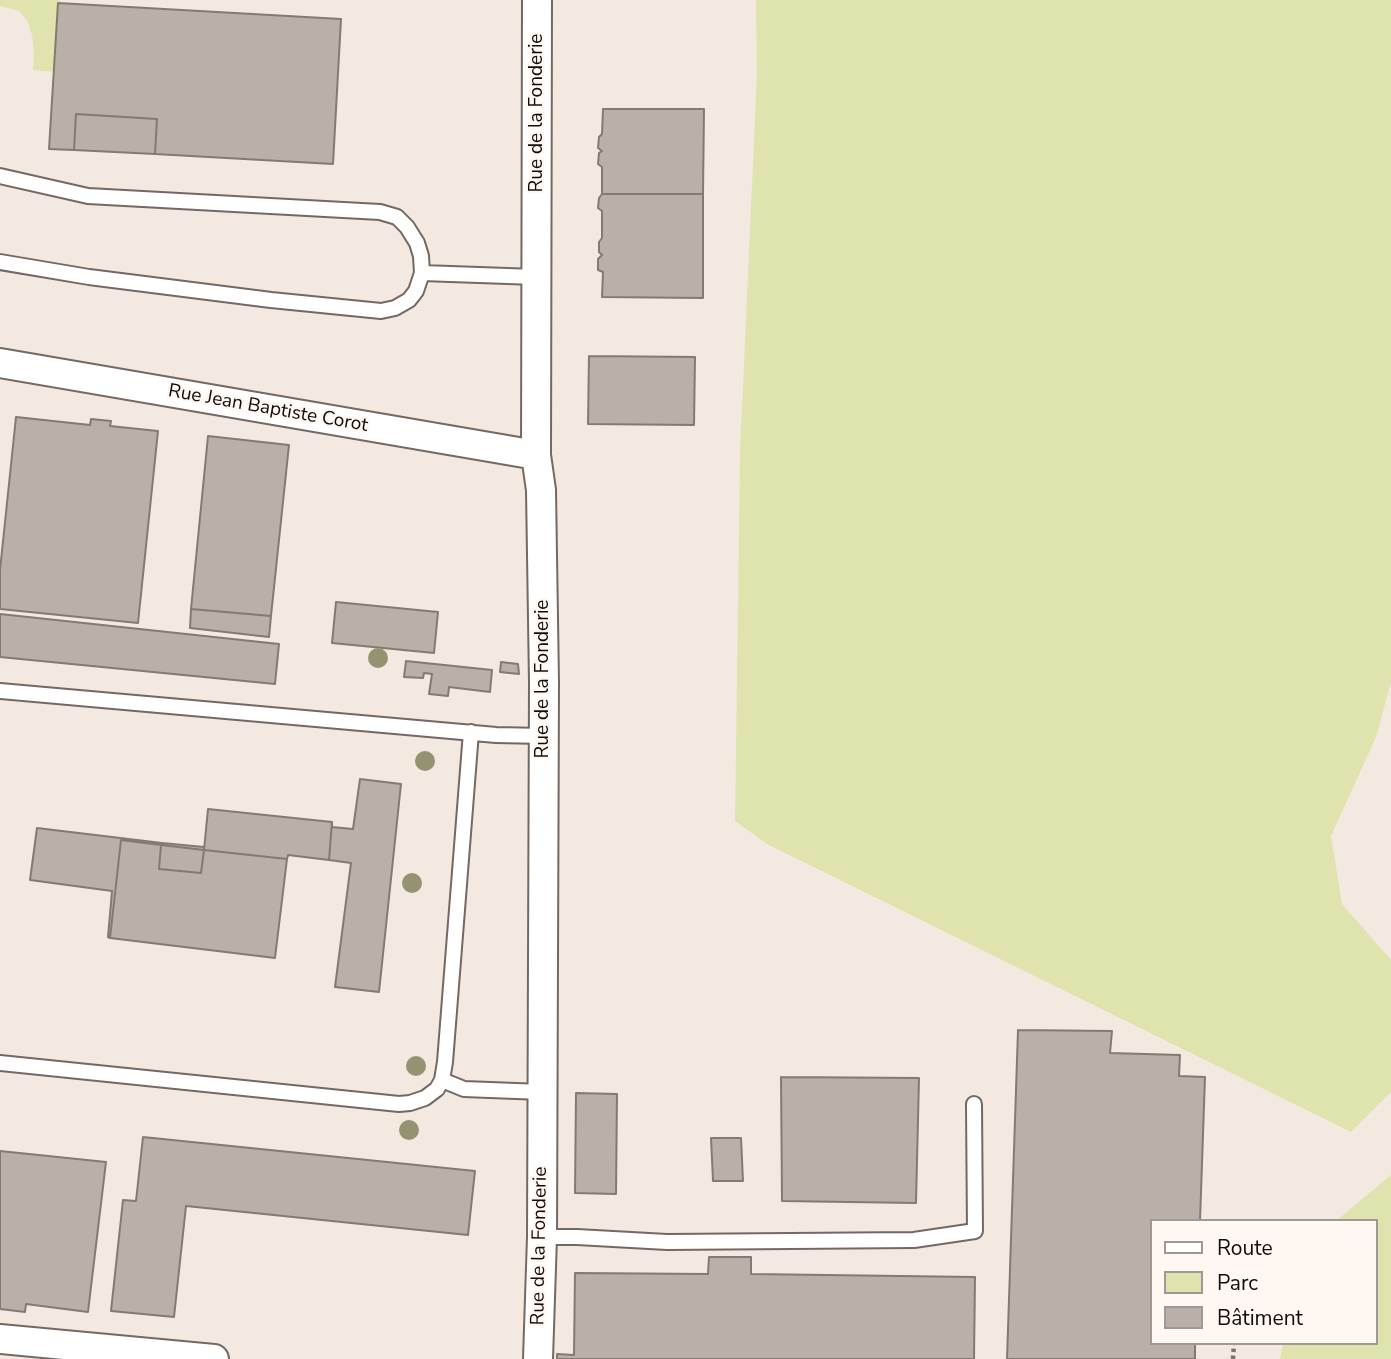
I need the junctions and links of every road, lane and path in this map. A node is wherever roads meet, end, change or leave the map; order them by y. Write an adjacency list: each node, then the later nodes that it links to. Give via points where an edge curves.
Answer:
1 (537, 0): 5 (street, Rue de la Fonderie)
2 (0, 176): 4 (lane, via 88,196 380,212 397,217 407,227 417,243)
3 (0, 262): 4 (lane, via 89,277 381,311 409,300)
4 (422, 273): 5 (lane)
5 (536, 277): 7 (street, Rue de la Fonderie)
6 (0, 363): 7 (street, Rue Jean Baptiste Corot)
7 (536, 455): 10 (street, Rue de la Fonderie, via 541,490)
8 (0, 691): 9 (lane)
9 (471, 733): 10 (lane); 12 (lane)
10 (544, 736): 13 (street, Rue de la Fonderie)
11 (0, 1063): 12 (lane, via 398,1104 425,1098)
12 (442, 1080): 13 (lane, via 464,1089)
13 (542, 1092): 15 (street, Rue de la Fonderie)
14 (974, 1104): 15 (lane, via 975,1231 914,1240 667,1242)
15 (542, 1237): 18 (street, Rue de la Fonderie)
16 (0, 1339): 17 (street)
17 (214, 1359)
18 (538, 1359)

